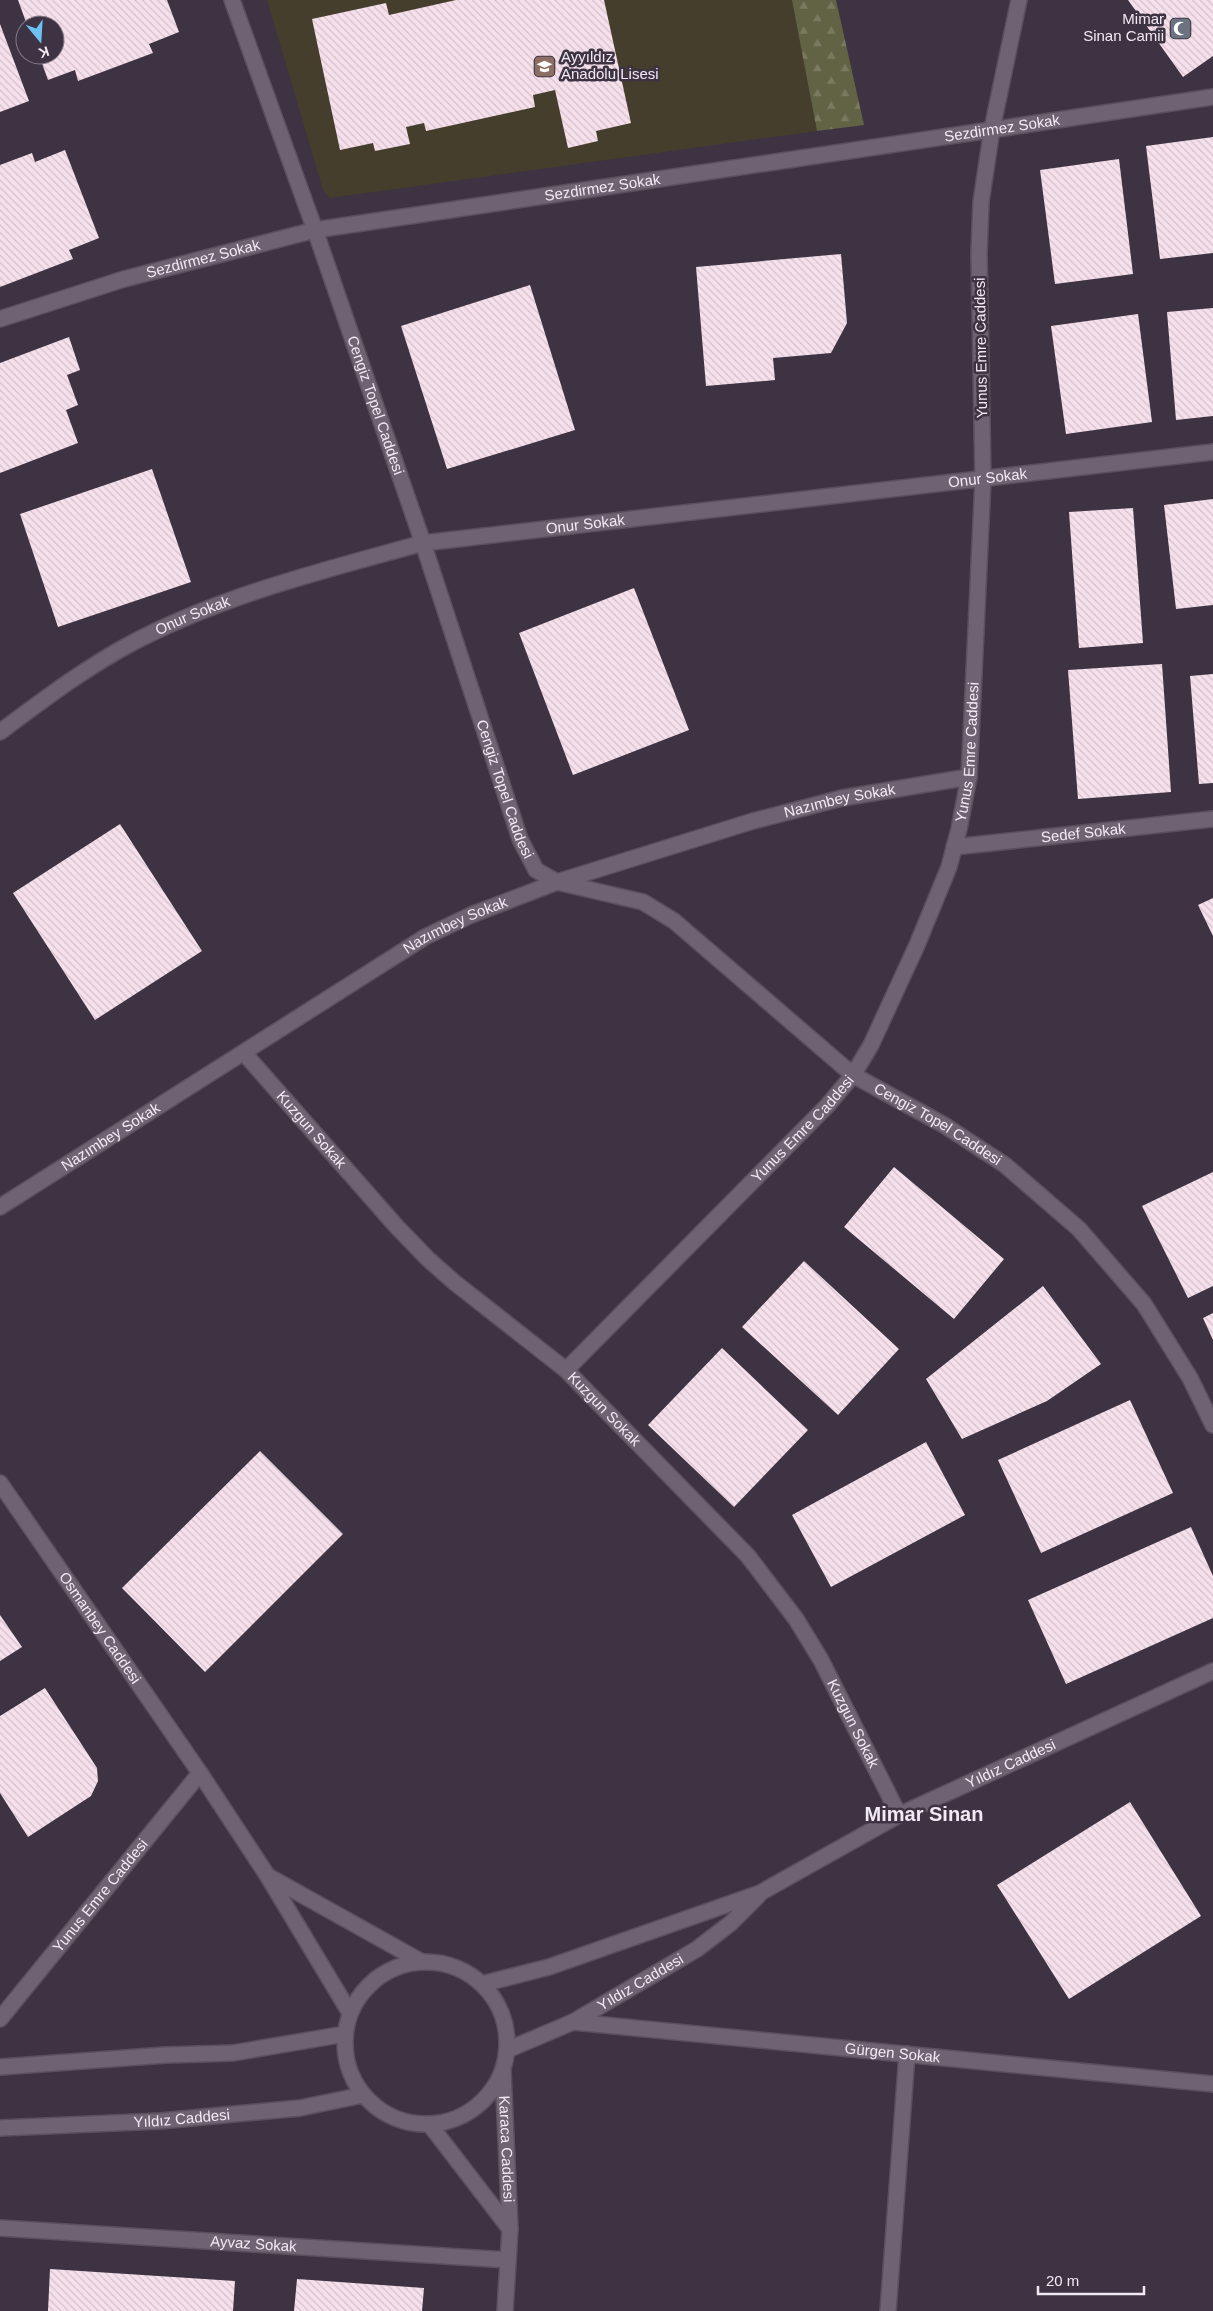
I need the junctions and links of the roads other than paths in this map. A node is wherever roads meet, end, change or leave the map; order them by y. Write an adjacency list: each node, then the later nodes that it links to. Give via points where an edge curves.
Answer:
1 (232, 0): 5 (street, Cengiz Topel Caddesi)
2 (1018, 0): 4 (street, Yunus Emre Caddesi)
3 (1213, 97): 4 (street, Sezdirmez Sokak)
4 (992, 129): 5 (street, Sezdirmez Sokak); 8 (street, Yunus Emre Caddesi, via 981,202)
5 (315, 230): 6 (street, Sezdirmez Sokak, via 124,279); 9 (street, Cengiz Topel Caddesi)
6 (0, 319)
7 (1213, 452): 8 (street, Onur Sokak)
8 (983, 479): 9 (street, Onur Sokak); 11 (street, Yunus Emre Caddesi)
9 (423, 543): 10 (street, Onur Sokak, via 334,567 214,606 166,627 132,643 65,684); 14 (street, Cengiz Topel Caddesi, via 520,839 536,870)
10 (0, 732)
11 (969, 777): 13 (street, Yunus Emre Caddesi); 14 (street, Nazımbey Sokak, via 842,798 753,821)
12 (1213, 820): 13 (street, Sedef Sokak)
13 (954, 847): 16 (street, Yunus Emre Caddesi, via 914,954)
14 (557, 882): 15 (street, Nazımbey Sokak, via 425,937); 16 (street, Cengiz Topel Caddesi, via 643,902 674,921)
15 (244, 1053): 17 (street, Nazımbey Sokak); 18 (street, Kuzgun Sokak, via 428,1259)
16 (853, 1076): 18 (street, Yunus Emre Caddesi, via 828,1106); 19 (street, Cengiz Topel Caddesi, via 944,1125 1005,1165 1079,1228 1144,1304 1190,1378)
17 (0, 1207)
18 (566, 1370): 23 (street, Kuzgun Sokak, via 748,1556 776,1591 821,1660)
19 (1213, 1425)
20 (0, 1484): 22 (street, Osmanbey Caddesi)
21 (1213, 1671): 23 (street, Yıldız Caddesi)
22 (200, 1773): 24 (street); 29 (street, Yunus Emre Caddesi)
23 (900, 1815): 25 (street, Yıldız Caddesi)
24 (267, 1875): 26 (street); 28 (street)
25 (760, 1893): 27 (street, Yıldız Caddesi, via 549,1967); 30 (street, Yıldız Caddesi, via 731,1923 697,1949)
26 (422, 1962): 27 (street, via 455,1967); 28 (street, via 399,1966 379,1976 362,1993)
27 (482, 1984): 32 (street, via 502,2014)
28 (350, 2013): 31 (street)
29 (0, 2019)
30 (573, 2022): 32 (street, Yıldız Caddesi); 33 (street, Gürgen Sokak)
31 (345, 2034): 34 (street, via 233,2052); 37 (street, via 347,2066)
32 (507, 2050): 35 (street)
33 (907, 2054): 36 (street, Gürgen Sokak); 44 (street)
34 (0, 2067)
35 (503, 2069): 38 (street, via 495,2086 467,2113 449,2122); 41 (street, Karaca Caddesi)
36 (1213, 2084)
37 (363, 2096): 38 (street, via 393,2118); 39 (street, Yıldız Caddesi, via 300,2108 160,2121)
38 (430, 2125): 41 (street, Karaca Caddesi)
39 (0, 2128)
40 (0, 2228): 42 (street, Ayvaz Sokak)
41 (510, 2228): 42 (street, Karaca Caddesi)
42 (508, 2260): 43 (street, Karaca Caddesi)
43 (505, 2311)
44 (888, 2311)

